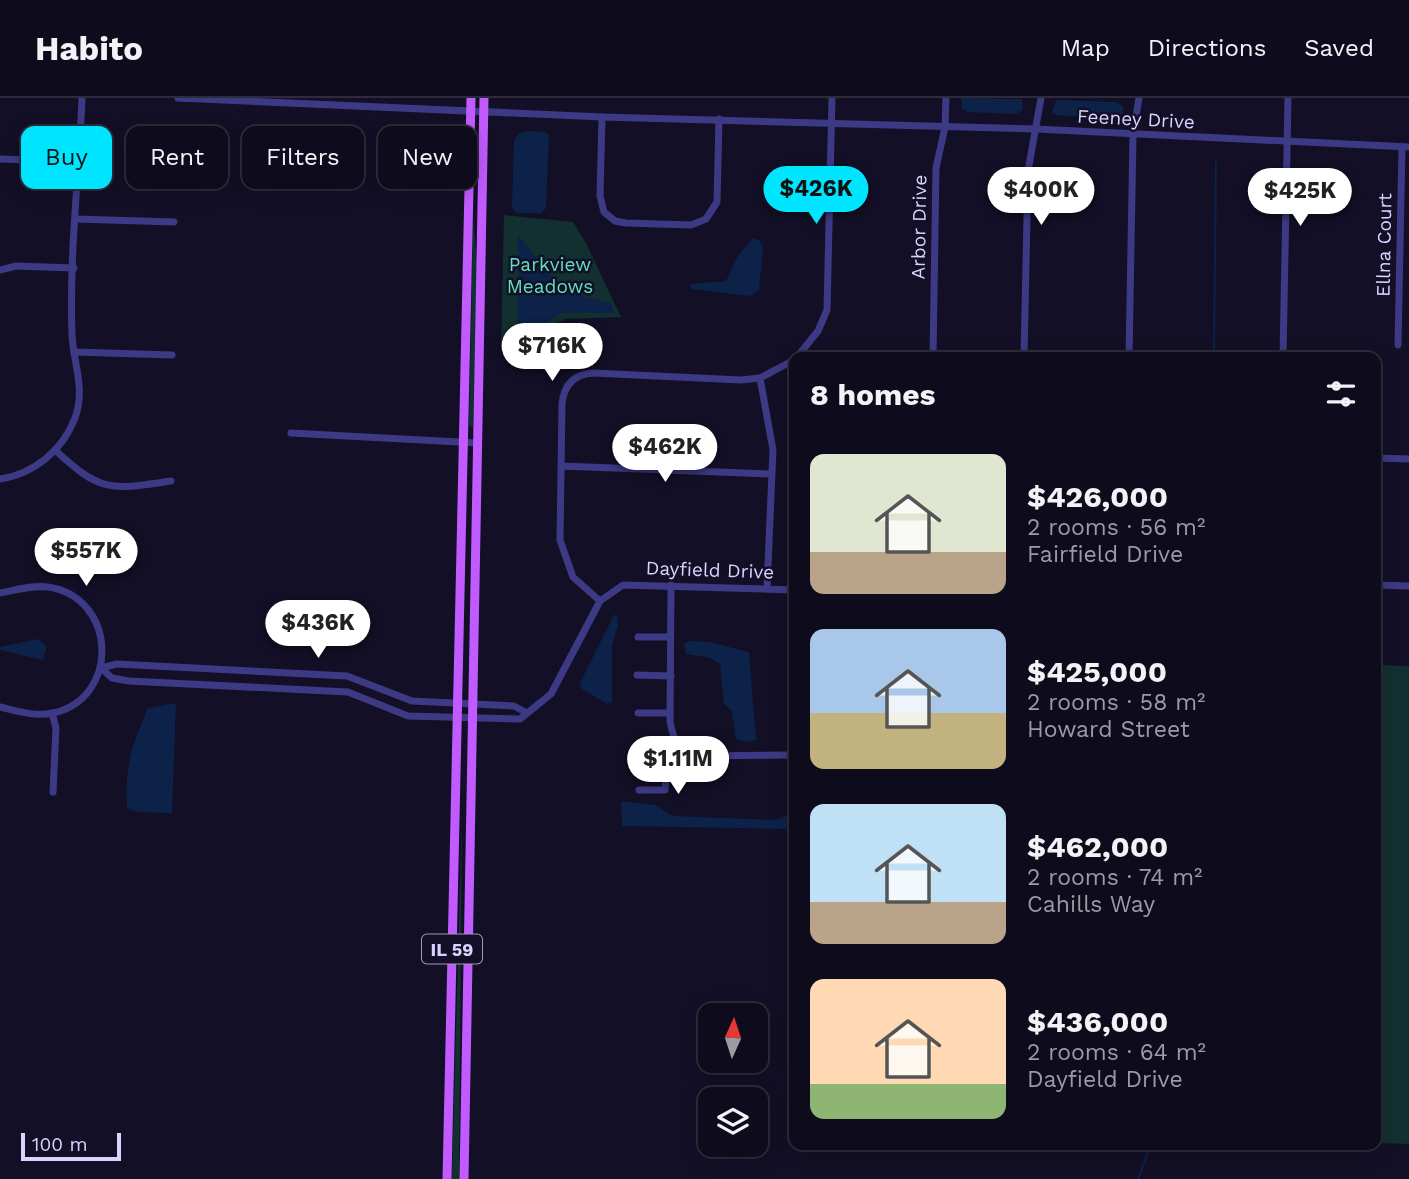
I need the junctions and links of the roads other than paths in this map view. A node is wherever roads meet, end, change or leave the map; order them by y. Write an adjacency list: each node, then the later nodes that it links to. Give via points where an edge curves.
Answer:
1 (82, 98): 15 (street)
2 (178, 98): 10 (street, Feeney Drive)
3 (471, 98): 10 (main road, IL 59)
4 (484, 98): 11 (main road, IL 59)
5 (832, 98): 14 (street)
6 (946, 98): 16 (street, Arbor Drive)
7 (1041, 98): 17 (street)
8 (1139, 98): 18 (street)
9 (1289, 98): 19 (street)
10 (471, 111): 11 (street, Feeney Drive); 39 (main road, IL 59)
11 (484, 111): 12 (street, Feeney Drive); 40 (main road, IL 59)
12 (602, 117): 13 (street, Feeney Drive); 13 (street, via 600,196 604,212 622,222 691,225 706,219 716,207)
13 (719, 119): 14 (street, Feeney Drive)
14 (832, 123): 16 (street, Feeney Drive); 30 (street, via 827,310)
15 (81, 126)
16 (945, 127): 17 (street, Feeney Drive); 31 (street, Arbor Drive, via 936,168)
17 (1036, 129): 18 (street, Feeney Drive); 32 (street, via 1028,172)
18 (1133, 135): 19 (street, Feeney Drive); 33 (street)
19 (1287, 141): 20 (street, Feeney Drive); 34 (street)
20 (1406, 147): 28 (street, Ellna Court)
21 (0, 159): 22 (street)
22 (21, 160)
23 (78, 189): 24 (street)
24 (76, 219): 25 (street); 26 (street)
25 (174, 222)
26 (74, 268): 27 (street, via 16,266); 29 (street)
27 (0, 270)
28 (1398, 345)
29 (74, 352): 35 (street); 41 (street, via 80,377 78,408 68,434)
30 (801, 352)
31 (933, 352)
32 (1024, 352)
33 (1129, 352)
34 (1283, 352)
35 (172, 355)
36 (789, 362): 37 (street)
37 (760, 377): 44 (street, via 593,373 575,378 563,396); 45 (street, via 770,427)
38 (291, 433): 39 (street)
39 (464, 442): 40 (street); 64 (main road, IL 59)
40 (477, 443): 65 (main road, IL 59)
41 (55, 450): 46 (street, via 29,470); 47 (street, via 96,483 124,488)
42 (1381, 458): 43 (street)
43 (1409, 459)
44 (561, 466): 45 (street); 54 (street, via 560,540 565,559 573,577)
45 (771, 474): 51 (street)
46 (0, 479)
47 (171, 481)
48 (671, 585): 51 (street, Dayfield Drive); 54 (street, Dayfield Drive, via 623,585); 56 (street)
49 (1381, 585): 50 (street)
50 (1409, 586)
51 (767, 588): 52 (street, Dayfield Drive)
52 (789, 590)
53 (0, 593): 57 (street, via 48,587 80,601 102,634)
54 (600, 601): 67 (street, via 551,694)
55 (638, 637): 56 (street)
56 (670, 637): 61 (street)
57 (101, 668): 58 (street, via 117,664); 62 (street, via 113,678); 68 (street, via 81,701)
58 (187, 668): 59 (street); 62 (street)
59 (286, 673): 63 (street); 64 (street, via 347,676 401,699)
60 (637, 675): 61 (street)
61 (671, 676): 70 (street)
62 (187, 684): 63 (street)
63 (285, 688): 71 (street, via 348,692 408,716)
64 (459, 703): 65 (street); 71 (main road, IL 59)
65 (471, 704): 67 (street, via 514,706); 72 (main road, IL 59)
66 (0, 707): 68 (street, via 36,715)
67 (525, 712): 72 (street, via 520,719)
68 (52, 713): 78 (street, via 56,728)
69 (638, 713): 70 (street)
70 (670, 713): 73 (street, via 673,738)
71 (458, 719): 72 (street); 79 (main road, IL 59)
72 (471, 719): 80 (main road, IL 59)
73 (679, 745): 75 (street); 76 (street, via 697,755)
74 (634, 753): 75 (street)
75 (668, 754): 77 (street, via 665,790)
76 (789, 755)
77 (639, 790)
78 (53, 792)
79 (447, 1179)
80 (464, 1179)

